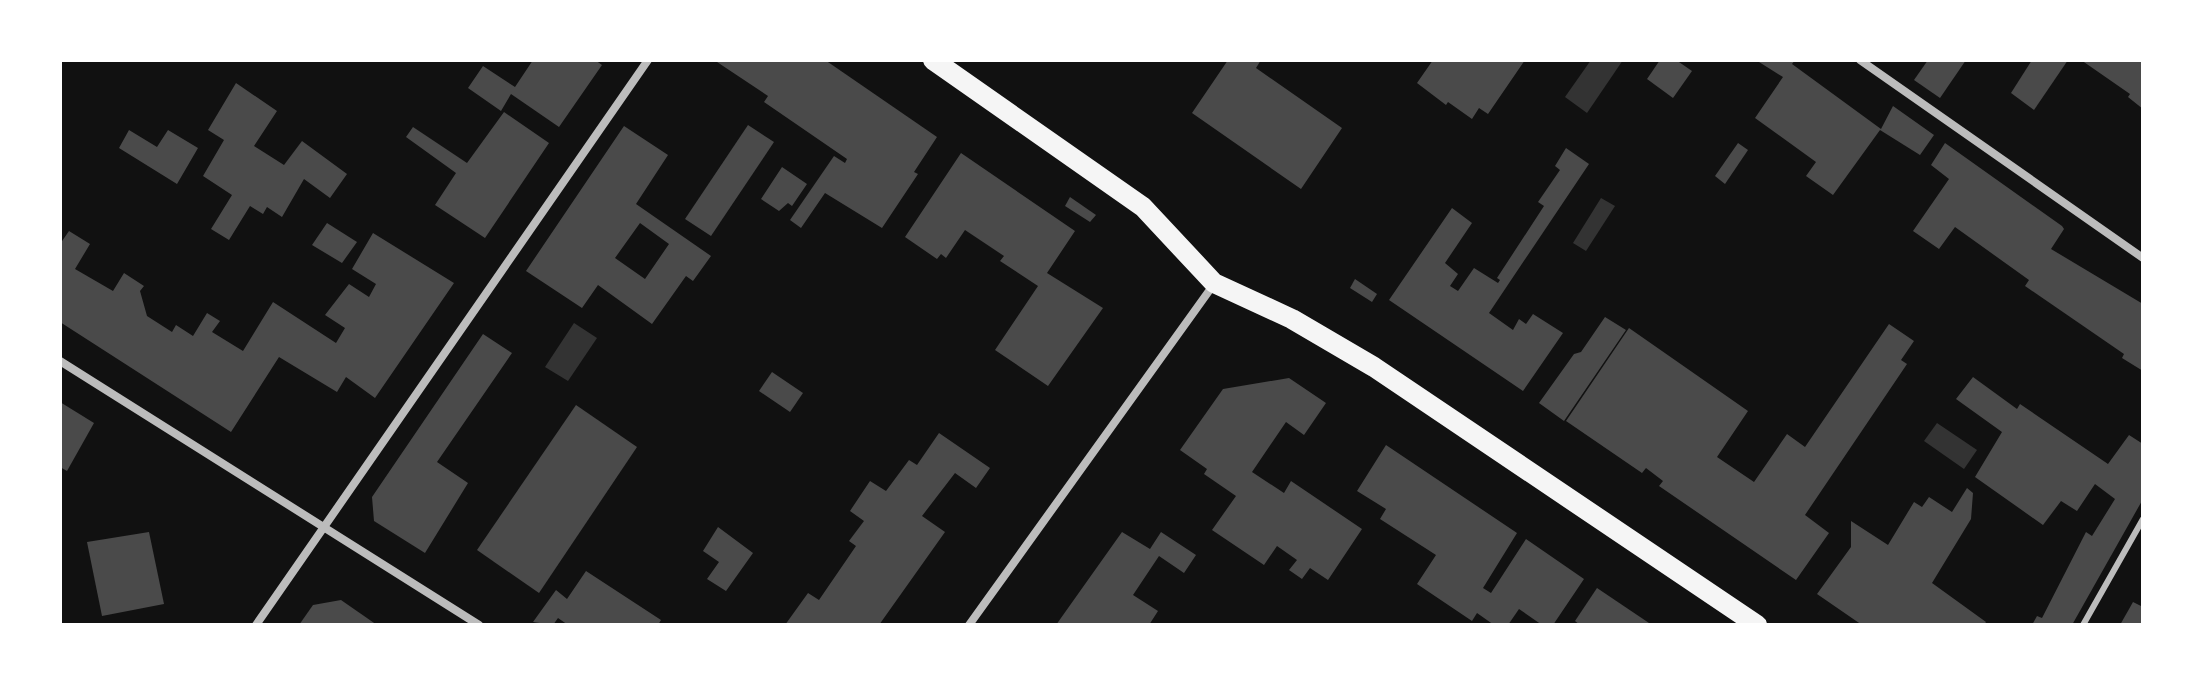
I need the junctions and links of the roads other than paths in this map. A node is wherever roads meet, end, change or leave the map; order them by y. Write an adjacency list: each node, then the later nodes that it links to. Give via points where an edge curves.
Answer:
1 (648, 60): 8 (street)
2 (933, 60): 5 (main road, via 1143,207)
3 (1860, 60): 4 (street)
4 (2143, 258)
5 (1214, 283): 9 (main road, via 1292,319 1374,367); 12 (street)
6 (60, 361): 8 (street)
7 (2143, 519): 13 (lane)
8 (323, 527): 10 (street); 11 (street)
9 (1750, 623)
10 (256, 625)
11 (479, 625)
12 (969, 625)
13 (2083, 625)

